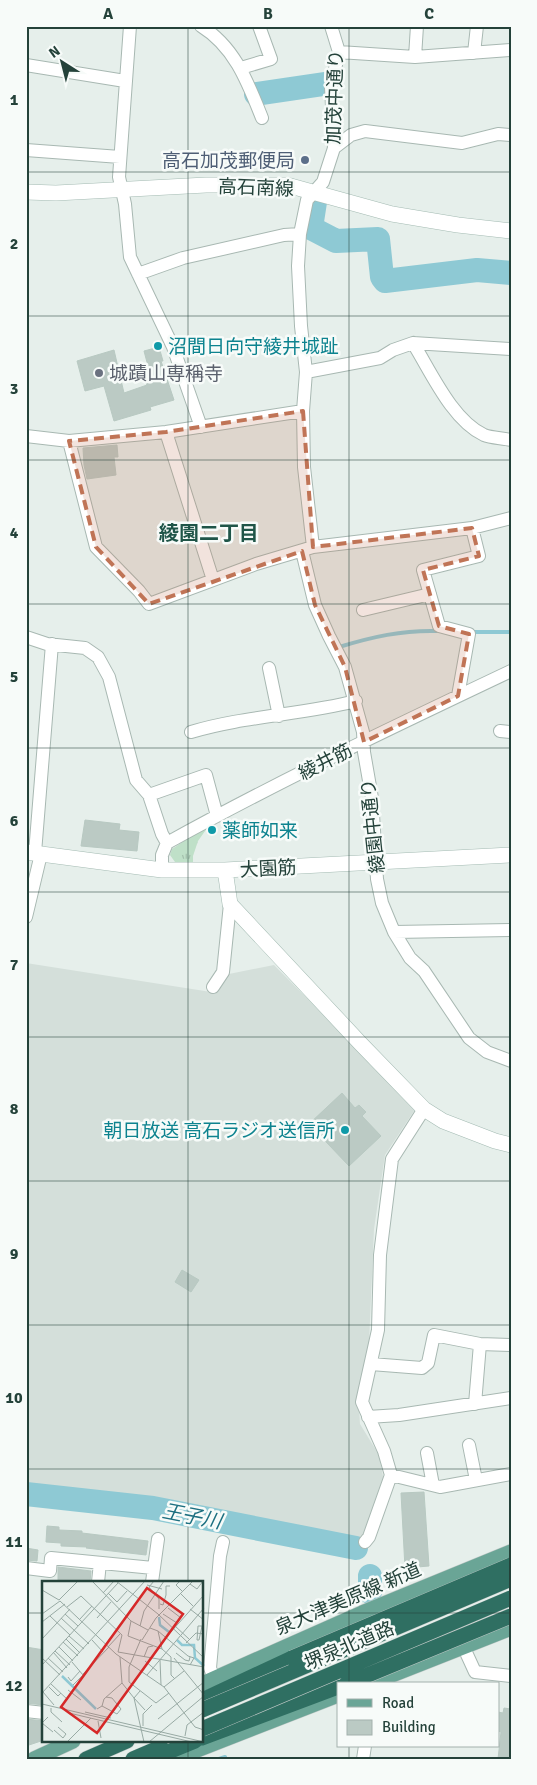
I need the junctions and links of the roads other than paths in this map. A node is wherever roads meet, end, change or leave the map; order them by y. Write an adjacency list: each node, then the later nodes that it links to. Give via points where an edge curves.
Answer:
1 (130, 26): 13 (street)
2 (200, 26): 12 (street, via 228,49)
3 (260, 26): 12 (street, via 271,59)
4 (331, 26): 8 (street, 加茂中通り)
5 (417, 26): 10 (street)
6 (477, 26): 9 (street)
7 (511, 50): 9 (street)
8 (339, 52): 10 (street); 16 (street, 加茂中通り, via 331,86)
9 (474, 53): 10 (street)
10 (415, 57)
11 (26, 65): 13 (street)
12 (241, 68): 14 (street)
13 (125, 81): 18 (street)
14 (262, 118)
15 (511, 135): 16 (street, via 498,134 462,143 365,131 351,135)
16 (334, 148): 21 (street, 加茂中通り, via 323,182)
17 (26, 150): 18 (street)
18 (120, 157): 19 (street)
19 (122, 191): 20 (street, 高石南線); 21 (street, 高石南線, via 253,184 286,185); 24 (street, via 130,257)
20 (26, 192)
21 (313, 192): 22 (street, 高石南線, via 392,214); 23 (street, 加茂中通り, via 307,200)
22 (511, 232)
23 (300, 234): 24 (street, via 183,258); 27 (street, 加茂中通り, via 298,266)
24 (138, 274): 29 (street, via 173,347)
25 (413, 343): 26 (street); 27 (street, via 380,358); 32 (street, via 462,419 484,435)
26 (511, 349)
27 (306, 372): 28 (street, 綾園中通り)
28 (303, 411): 29 (street); 36 (street, 綾園中通り)
29 (201, 427): 30 (street)
30 (166, 432): 33 (street); 37 (street)
31 (26, 436): 33 (street)
32 (511, 440)
33 (69, 441): 37 (street, via 96,546 149,604)
34 (511, 518): 35 (street)
35 (472, 528): 36 (street); 38 (street, via 479,556 424,570)
36 (307, 549): 37 (street); 45 (street, 綾園中通り, via 316,604 345,667)
37 (213, 580)
38 (430, 594): 39 (street); 44 (street, via 439,626 469,634)
39 (363, 610)
40 (26, 637): 41 (street)
41 (52, 644): 49 (street, via 85,648 98,657 109,677 136,780); 52 (street)
42 (269, 668): 46 (street)
43 (511, 671): 44 (street, 綾井筋)
44 (458, 696): 48 (street, 綾井筋)
45 (356, 701): 46 (street); 48 (street, 綾園中通り)
46 (279, 716): 47 (street, via 254,713)
47 (191, 732)
48 (364, 742): 50 (street, 綾井筋); 54 (street, 綾園中通り)
49 (148, 795): 50 (street, via 206,775); 51 (street)
50 (216, 816): 51 (street, 綾井筋)
51 (167, 842): 55 (street, via 162,855)
52 (34, 853): 55 (street, 大園筋); 58 (street)
53 (511, 856): 54 (street, 大園筋)
54 (376, 862): 56 (street, 大園筋); 60 (street, 綾園中通り, via 382,903)
55 (162, 870): 56 (street, 大園筋)
56 (225, 870): 57 (street)
57 (230, 904): 61 (street, via 223,972); 63 (street)
58 (26, 918)
59 (511, 930): 60 (street)
60 (394, 932): 62 (street, 綾園中通り, via 469,1038 487,1052)
61 (213, 987)
62 (511, 1061)
63 (424, 1109): 64 (street, via 443,1121); 67 (street, via 392,1159 380,1255 378,1330)
64 (511, 1146)
65 (480, 1344): 66 (street); 67 (street, via 434,1336 428,1363 422,1368); 69 (street)
66 (511, 1345)
67 (371, 1364): 70 (street, via 362,1402)
68 (511, 1398): 69 (street)
69 (475, 1404): 70 (street)
70 (368, 1417): 74 (street)
71 (469, 1445): 75 (street)
72 (427, 1453): 76 (street)
73 (511, 1474): 75 (street)
74 (391, 1475): 76 (street); 79 (street)
75 (476, 1480): 76 (street, via 440,1487)
76 (433, 1485)
77 (158, 1540): 84 (street)
78 (223, 1542): 90 (street, via 213,1555)
79 (365, 1542)
80 (511, 1552): 91 (main road, 泉大津美原線 新道)
81 (100, 1563): 84 (street); 85 (street, via 51,1558); 87 (street)
82 (511, 1565): 102 (highway, bridge)
83 (26, 1568): 85 (street)
84 (153, 1568): 88 (street)
85 (49, 1576)
86 (511, 1579): 103 (highway, 堺泉北道路, bridge)
87 (98, 1581)
88 (152, 1581)
89 (511, 1598): 106 (highway, 堺泉北道路, bridge)
90 (209, 1611): 96 (street)
91 (362, 1613): 96 (main road, 泉大津美原線 新道); 98 (street)
92 (511, 1616): 97 (highway, bridge)
93 (511, 1628): 94 (main road)
94 (464, 1648): 95 (street, via 475,1672); 99 (main road)
95 (511, 1676)
96 (208, 1681)
97 (351, 1682)
98 (371, 1682)
99 (374, 1682)
100 (337, 1687): 107 (highway)
101 (337, 1695): 117 (main road)
102 (204, 1699)
103 (204, 1709)
104 (26, 1711): 105 (street)
105 (42, 1713)
106 (204, 1728)
107 (204, 1737)
108 (71, 1742): 113 (main road)
109 (117, 1742): 114 (highway)
110 (125, 1742): 114 (highway)
111 (172, 1742): 115 (highway)
112 (193, 1742): 116 (highway)
113 (34, 1759)
114 (84, 1759)
115 (133, 1759)
116 (152, 1759)
117 (174, 1759)

